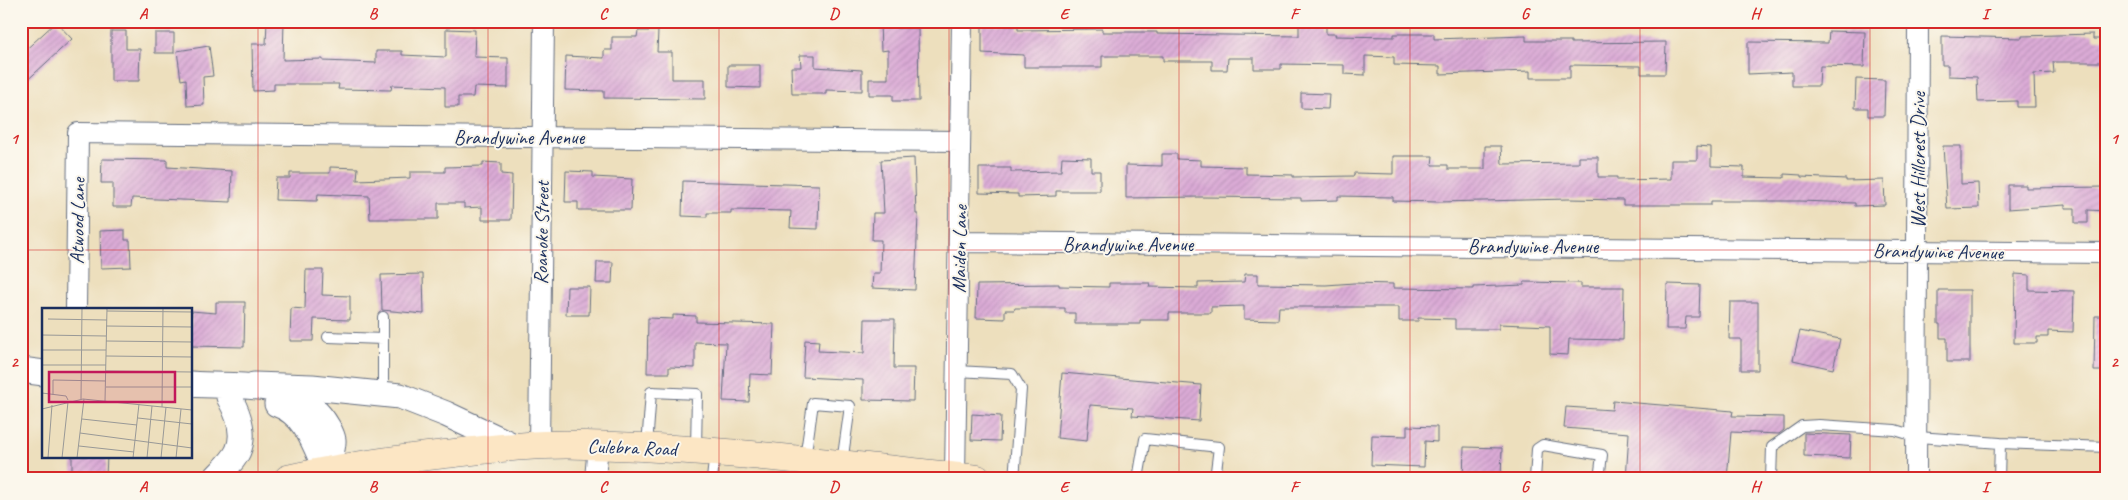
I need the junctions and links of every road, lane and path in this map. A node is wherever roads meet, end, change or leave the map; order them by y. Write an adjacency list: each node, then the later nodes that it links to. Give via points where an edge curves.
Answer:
1 (544, 21): 5 (street, Roanoke Street)
2 (962, 21): 6 (street, Maiden Lane)
3 (1918, 21): 8 (street, West Hillcrest Drive)
4 (78, 134): 5 (street, Brandywine Avenue); 10 (street, Atwood Lane)
5 (542, 137): 6 (street, Brandywine Avenue); 24 (street, Roanoke Street)
6 (960, 141): 7 (street, Maiden Lane)
7 (960, 242): 8 (street, Brandywine Avenue); 15 (street, Maiden Lane)
8 (1918, 251): 9 (street, Brandywine Avenue); 21 (street, West Hillcrest Drive)
9 (2107, 253)
10 (76, 308)
11 (383, 317): 13 (lane)
12 (328, 337): 13 (lane)
13 (383, 339): 20 (lane)
14 (21, 370): 16 (street)
15 (957, 371): 32 (street, Maiden Lane); 37 (lane, via 1012,374 1021,389)
16 (42, 372)
17 (192, 384): 19 (street)
18 (254, 386): 19 (street); 20 (street, via 312,387); 30 (street, via 294,394 325,422 333,440)
19 (223, 392): 30 (street, via 287,408 302,420); 33 (street, via 238,412 242,431 238,451)
20 (382, 394): 24 (street, via 400,396)
21 (1918, 437): 22 (lane); 42 (lane, via 1895,430 1802,426 1772,447); 43 (street, West Hillcrest Drive)
22 (2000, 443): 26 (lane); 44 (lane)
23 (598, 445): 24 (main road, Culebra Road); 25 (main road, Culebra Road); 35 (street)
24 (528, 446): 30 (main road, Culebra Road, via 389,460)
25 (647, 447): 27 (main road, Culebra Road); 27 (lane, via 651,392 697,394)
26 (2106, 447)
27 (706, 450): 28 (main road, Culebra Road); 36 (lane)
28 (805, 460): 29 (main road, Culebra Road); 29 (lane, via 813,402 850,406)
29 (842, 464): 31 (main road, Culebra Road)
30 (326, 474): 34 (main road, Culebra Road)
31 (890, 474): 32 (main road, Culebra Road)
32 (966, 478)
33 (214, 479)
34 (288, 479)
35 (595, 479)
36 (712, 479)
37 (1014, 479)
38 (1138, 479): 39 (lane, via 1145,439 1219,446)
39 (1215, 479)
40 (1535, 479): 41 (lane, via 1537,449 1543,445 1602,455)
41 (1599, 479)
42 (1770, 479)
43 (1916, 479)
44 (1999, 479)

